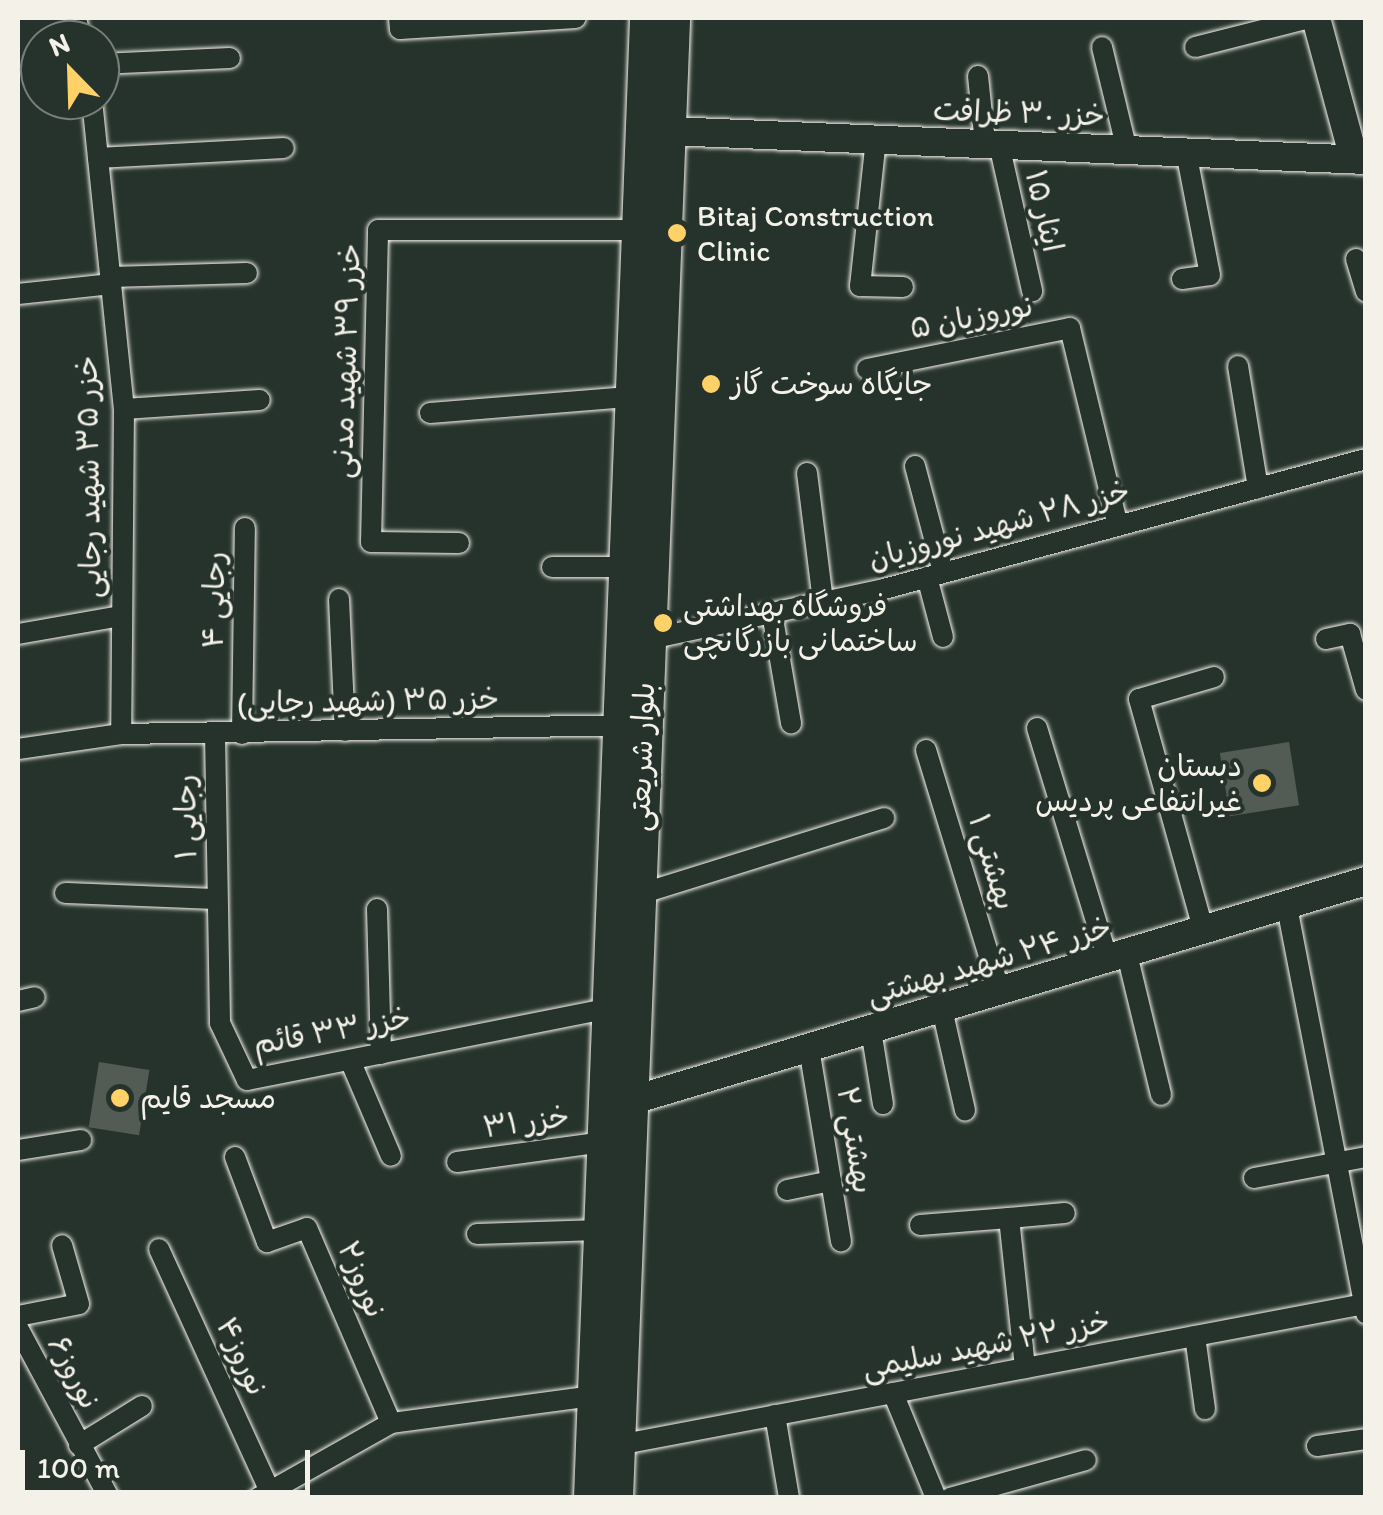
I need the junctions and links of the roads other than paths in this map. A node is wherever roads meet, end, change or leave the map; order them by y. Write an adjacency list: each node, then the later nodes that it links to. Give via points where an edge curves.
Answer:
1 (399, 18): 2 (street, via 400,29)
2 (576, 18)
3 (646, 18): 20 (main road, بلوار شریعتی)
4 (674, 18): 12 (main road, بلوار شریعتی)
5 (1313, 18): 7 (street); 19 (street)
6 (1102, 47): 16 (street)
7 (1195, 47)
8 (230, 58): 9 (street)
9 (120, 63)
10 (978, 76): 14 (street, ایثار ۱۵)
11 (94, 120): 18 (street, خزر ۳۵ شهید رجایی)
12 (669, 131): 13 (street, خزر ۳۰ ظرافت); 52 (main road, بلوار شریعتی)
13 (876, 139): 14 (street, خزر ۳۰ ظرافت); 25 (street, via 860,286)
14 (992, 144): 16 (street, خزر ۳۰ ظرافت); 26 (street, ایثار ۱۵)
15 (284, 148): 18 (street)
16 (1127, 150): 17 (street, خزر ۳۰ ظرافت)
17 (1186, 152): 19 (street, خزر ۳۰ ظرافت); 23 (street, via 1210,275)
18 (98, 158): 24 (street, خزر ۳۵ شهید رجایی)
19 (1360, 160)
20 (637, 230): 31 (main road, بلوار شریعتی); 41 (street, خزر ۳۹ شهید مدنی, via 378,230 370,542)
21 (1356, 258): 27 (street)
22 (247, 273): 24 (street)
23 (1182, 279)
24 (111, 281): 28 (street); 33 (street, خزر ۳۵ شهید رجایی)
25 (903, 287)
26 (1032, 291)
27 (1366, 292)
28 (18, 294)
29 (1238, 366): 38 (street)
30 (867, 369): 39 (street, نوروزیان ۵, via 1070,328)
31 (630, 397): 34 (street); 43 (main road, بلوار شریعتی)
32 (260, 400): 33 (street)
33 (124, 409): 48 (street, خزر ۳۵ شهید رجایی)
34 (430, 413)
35 (1366, 458): 38 (street, خزر ۲۸ شهید نوروزیان)
36 (916, 466): 44 (street)
37 (806, 473): 46 (street)
38 (1258, 488): 39 (street, خزر ۲۸ شهید نوروزیان)
39 (1117, 522): 44 (street, خزر ۲۸ شهید نوروزیان)
40 (245, 528): 61 (street, رجایی ۴)
41 (459, 542)
42 (552, 567): 43 (street)
43 (623, 567): 56 (main road, بلوار شریعتی)
44 (935, 574): 46 (street, خزر ۲۸ شهید نوروزیان); 50 (street)
45 (339, 600): 58 (street)
46 (823, 602): 47 (street, خزر ۲۸ شهید نوروزیان)
47 (772, 613): 52 (street, خزر ۲۸ شهید نوروزیان); 55 (street)
48 (121, 616): 49 (street); 59 (street, خزر ۳۵ شهید رجایی)
49 (18, 634)
50 (943, 638)
51 (1326, 638): 54 (street, via 1350,634)
52 (646, 640): 67 (main road, بلوار شریعتی)
53 (1214, 677): 71 (street, via 1140,699)
54 (1366, 690)
55 (792, 723)
56 (617, 725): 58 (street, خزر ۳۵ (شهید رجایی)); 74 (main road, بلوار شریعتی)
57 (1037, 728): 72 (street)
58 (345, 732): 61 (street, خزر ۳۵ (شهید رجایی))
59 (121, 734): 60 (street, خزر ۳۵ (شهید رجایی)); 62 (street, خزر ۳۵ (شهید رجایی))
60 (214, 734): 61 (street, خزر ۳۵ (شهید رجایی)); 68 (street, رجایی ۱)
61 (242, 734)
62 (18, 749)
63 (926, 750): 73 (street, بهشتی ۱)
64 (884, 818): 67 (street)
65 (1366, 880): 69 (street, خزر ۲۴ شهید بهشتی)
66 (65, 893): 68 (street)
67 (637, 896): 81 (main road, بلوار شریعتی)
68 (217, 900): 79 (street, خزر ۳۳ قائم, via 220,1022 247,1080)
69 (1287, 907): 71 (street, خزر ۲۴ شهید بهشتی); 91 (street)
70 (377, 909): 78 (street)
71 (1204, 932): 72 (street, خزر ۲۴ شهید بهشتی)
72 (1118, 957): 73 (street, خزر ۲۴ شهید بهشتی); 80 (street)
73 (1000, 992): 75 (street, خزر ۲۴ شهید بهشتی)
74 (608, 1009): 78 (street, خزر ۳۳ قائم); 85 (main road, بلوار شریعتی)
75 (942, 1009): 76 (street, خزر ۲۴ شهید بهشتی); 83 (street)
76 (871, 1030): 77 (street, خزر ۲۴ شهید بهشتی); 82 (street)
77 (810, 1048): 81 (street, خزر ۲۴ شهید بهشتی); 93 (street, بهشتی ۲)
78 (381, 1054): 79 (street, خزر ۳۳ قائم)
79 (350, 1060): 87 (street)
80 (1162, 1095)
81 (630, 1100): 117 (main road, بلوار شریعتی)
82 (882, 1104)
83 (966, 1110)
84 (81, 1140): 86 (street)
85 (602, 1142): 90 (street, خزر ۳۱); 98 (main road, بلوار شریعتی)
86 (18, 1150)
87 (391, 1156)
88 (1366, 1156): 91 (street)
89 (234, 1157): 114 (street, نوروز۲, via 267,1242 307,1228)
90 (457, 1162)
91 (1340, 1167): 92 (street); 103 (street)
92 (1254, 1178)
93 (831, 1181): 94 (street); 100 (street, بهشتی ۲)
94 (787, 1190)
95 (1065, 1213): 96 (street)
96 (1009, 1218): 97 (street); 108 (street)
97 (920, 1224)
98 (599, 1230): 99 (street); 110 (main road, بلوار شریعتی)
99 (476, 1234)
100 (840, 1241)
101 (62, 1246): 105 (street, via 79,1304)
102 (159, 1248): 120 (street, نوروز۴)
103 (1364, 1304): 104 (street); 107 (street, خزر ۲۲ شهید سلیمی)
104 (1366, 1313)
105 (18, 1316)
106 (18, 1328): 116 (street, نوروز۶)
107 (1195, 1336): 108 (street, خزر ۲۲ شهید سلیمی); 112 (street)
108 (1025, 1368): 109 (street, خزر ۲۲ شهید سلیمی)
109 (893, 1393): 113 (street, خزر ۲۲ شهید سلیمی); 125 (street)
110 (594, 1396): 114 (street); 122 (main road, بلوار شریعتی)
111 (142, 1406): 116 (street)
112 (1204, 1409)
113 (775, 1416): 117 (street, خزر ۲۲ شهید سلیمی); 124 (street)
114 (391, 1423): 120 (street)
115 (1366, 1439): 118 (street)
116 (79, 1445): 121 (street, نوروز۶)
117 (618, 1445): 123 (main road, بلوار شریعتی)
118 (1318, 1446)
119 (1086, 1460): 126 (street)
120 (267, 1495)
121 (109, 1498)
122 (590, 1498)
123 (616, 1498)
124 (789, 1498)
125 (936, 1498)
126 (950, 1498)

